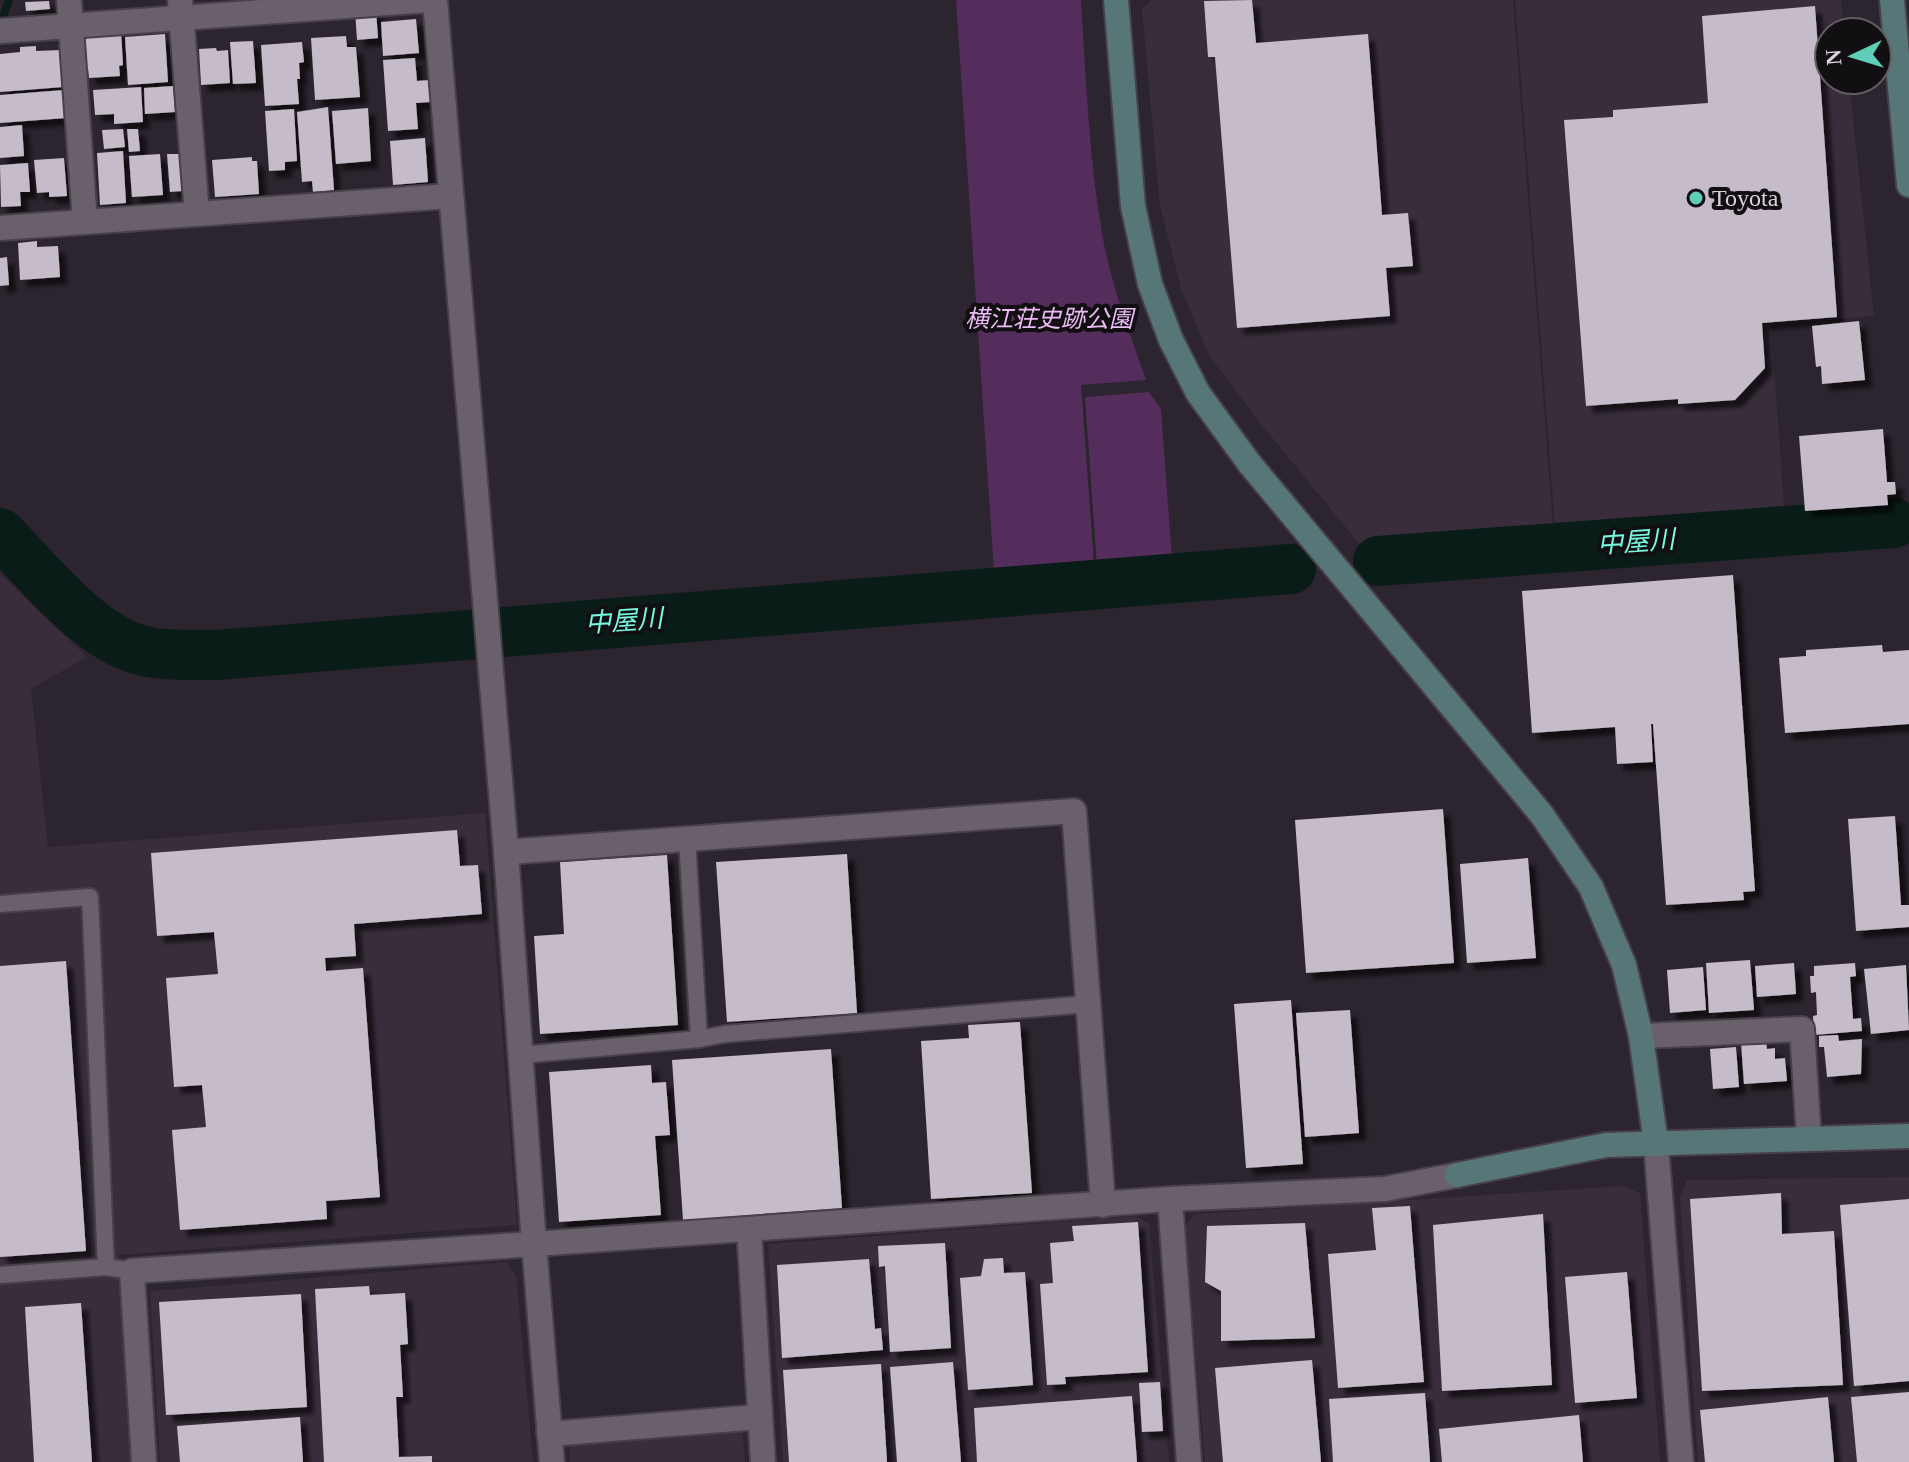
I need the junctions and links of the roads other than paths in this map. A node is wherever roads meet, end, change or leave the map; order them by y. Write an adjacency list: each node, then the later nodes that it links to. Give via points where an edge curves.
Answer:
1 (69, 0): 6 (street)
2 (432, 0): 5 (street); 9 (street)
3 (1116, 0): 17 (street, via 1133,206 1150,284 1171,340 1198,393 1249,463 1542,815 1591,887 1624,965)
4 (1892, 0): 8 (street)
5 (181, 9): 6 (street); 10 (street)
6 (70, 27): 7 (street); 11 (street)
7 (0, 31)
8 (1909, 185)
9 (450, 196): 10 (street); 14 (street)
10 (197, 214): 11 (street)
11 (85, 222): 12 (street)
12 (0, 228)
13 (687, 839): 14 (street); 16 (street, via 1074,811); 18 (lane)
14 (506, 852): 19 (street)
15 (0, 904): 27 (lane, via 90,897)
16 (1088, 1004): 18 (lane); 24 (street)
17 (1641, 1036): 21 (street, via 1802,1029); 22 (street)
18 (699, 1039): 19 (lane)
19 (521, 1055): 26 (street)
20 (1909, 1136): 21 (street)
21 (1809, 1139): 22 (street)
22 (1656, 1144): 23 (street, via 1606,1145 1385,1189); 36 (street)
23 (1170, 1199): 24 (street); 35 (street)
24 (1103, 1205): 25 (street)
25 (749, 1229): 26 (street); 30 (street)
26 (534, 1244): 28 (street); 31 (street)
27 (106, 1267): 28 (lane); 29 (lane)
28 (132, 1271): 32 (street)
29 (0, 1275)
30 (759, 1417): 31 (street); 34 (street)
31 (549, 1434): 33 (street)
32 (144, 1462)
33 (552, 1462)
34 (763, 1462)
35 (1189, 1462)
36 (1681, 1462)

